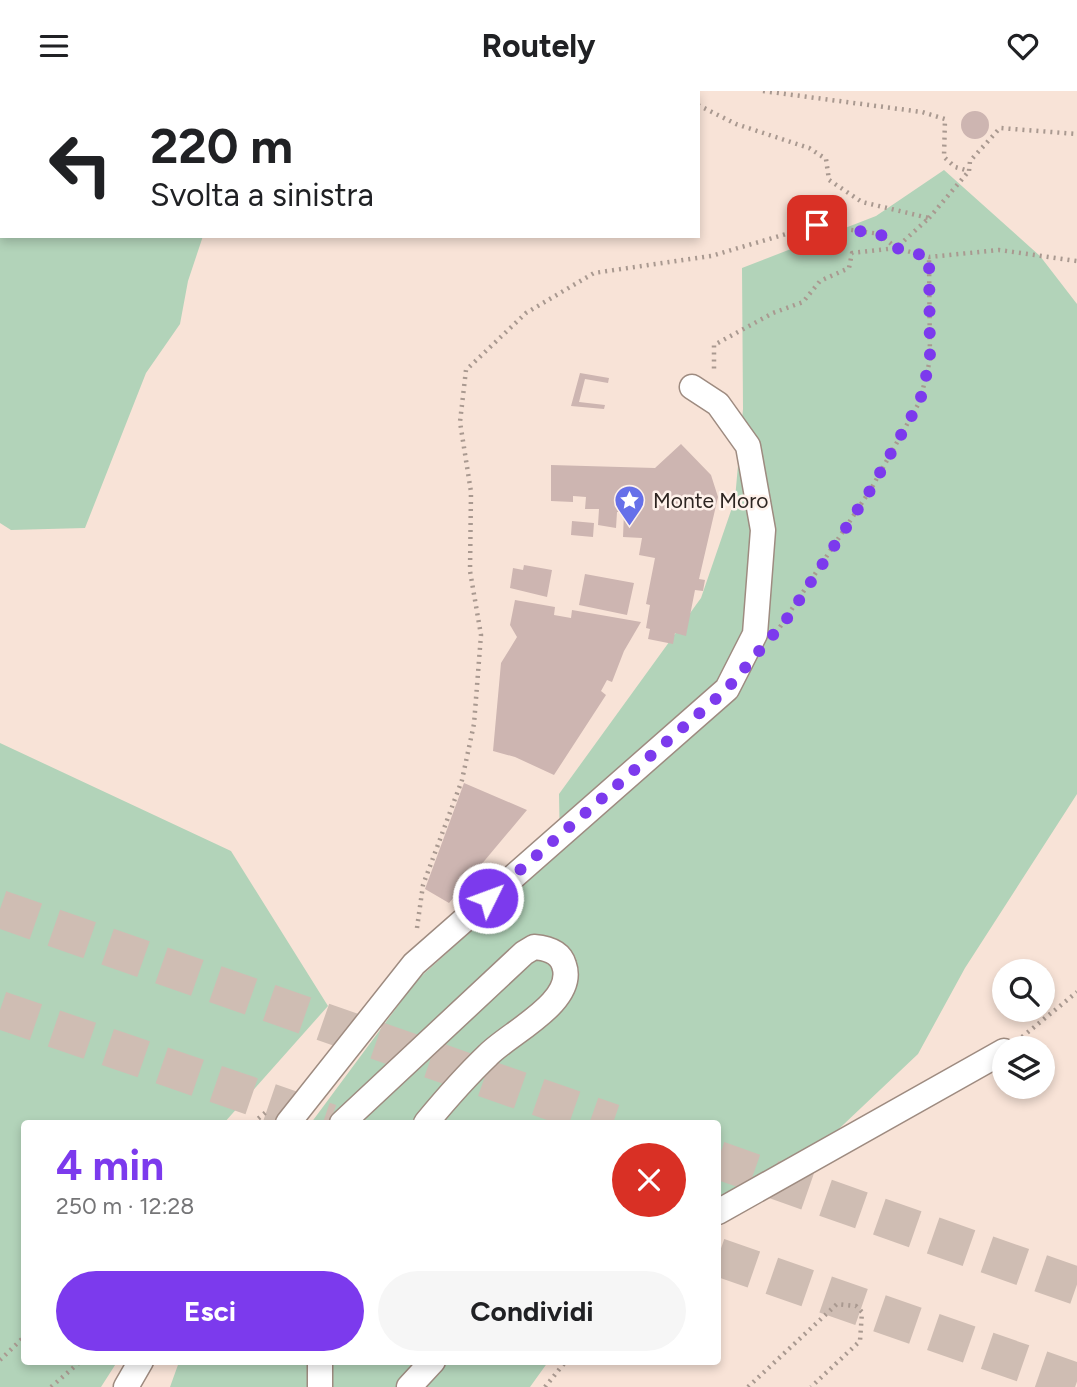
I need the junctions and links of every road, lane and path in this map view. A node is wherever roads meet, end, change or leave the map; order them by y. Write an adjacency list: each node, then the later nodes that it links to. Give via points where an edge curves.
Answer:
1 (763, 91): 4 (path, via 922,111 945,119 944,157)
2 (700, 106): 5 (path, via 736,124 809,148 826,159 829,180 862,202)
3 (1077, 134): 4 (path, via 1000,128 970,160)
4 (969, 171): 5 (path)
5 (929, 218): 6 (path)
6 (896, 248): 7 (path); 10 (path, via 852,253 849,268 820,281 803,303 773,313 714,345); 12 (path, via 880,234 817,225 710,256 594,273 526,313 466,370 460,422 471,492 470,571 481,635 474,724 462,780 423,885 417,928)
7 (929, 257): 8 (path, via 999,250); 11 (path, via 930,360 920,401 863,501)
8 (1077, 261)
9 (692, 387): 10 (street)
10 (718, 404): 16 (street, via 748,446 763,530 755,634 727,689 414,964)
11 (771, 637)
12 (410, 940)
13 (1077, 992): 14 (path)
14 (1023, 1036)
15 (992, 1057): 20 (street)
16 (280, 1115): 17 (path)
17 (263, 1120)
18 (345, 1120): 19 (street, via 524,953 534,947 556,953 566,971 556,1000 489,1054)
19 (429, 1120)
20 (721, 1210)
21 (21, 1340): 22 (path)
22 (0, 1360)
23 (76, 1365): 28 (path)
24 (139, 1365): 29 (street)
25 (320, 1365): 30 (street)
26 (429, 1365): 31 (street)
27 (563, 1365): 32 (path)
28 (51, 1387)
29 (126, 1387)
30 (320, 1387)
31 (410, 1387)
32 (545, 1387)
33 (748, 1387): 34 (path, via 837,1304 856,1306 862,1312 860,1342)
34 (811, 1387)

